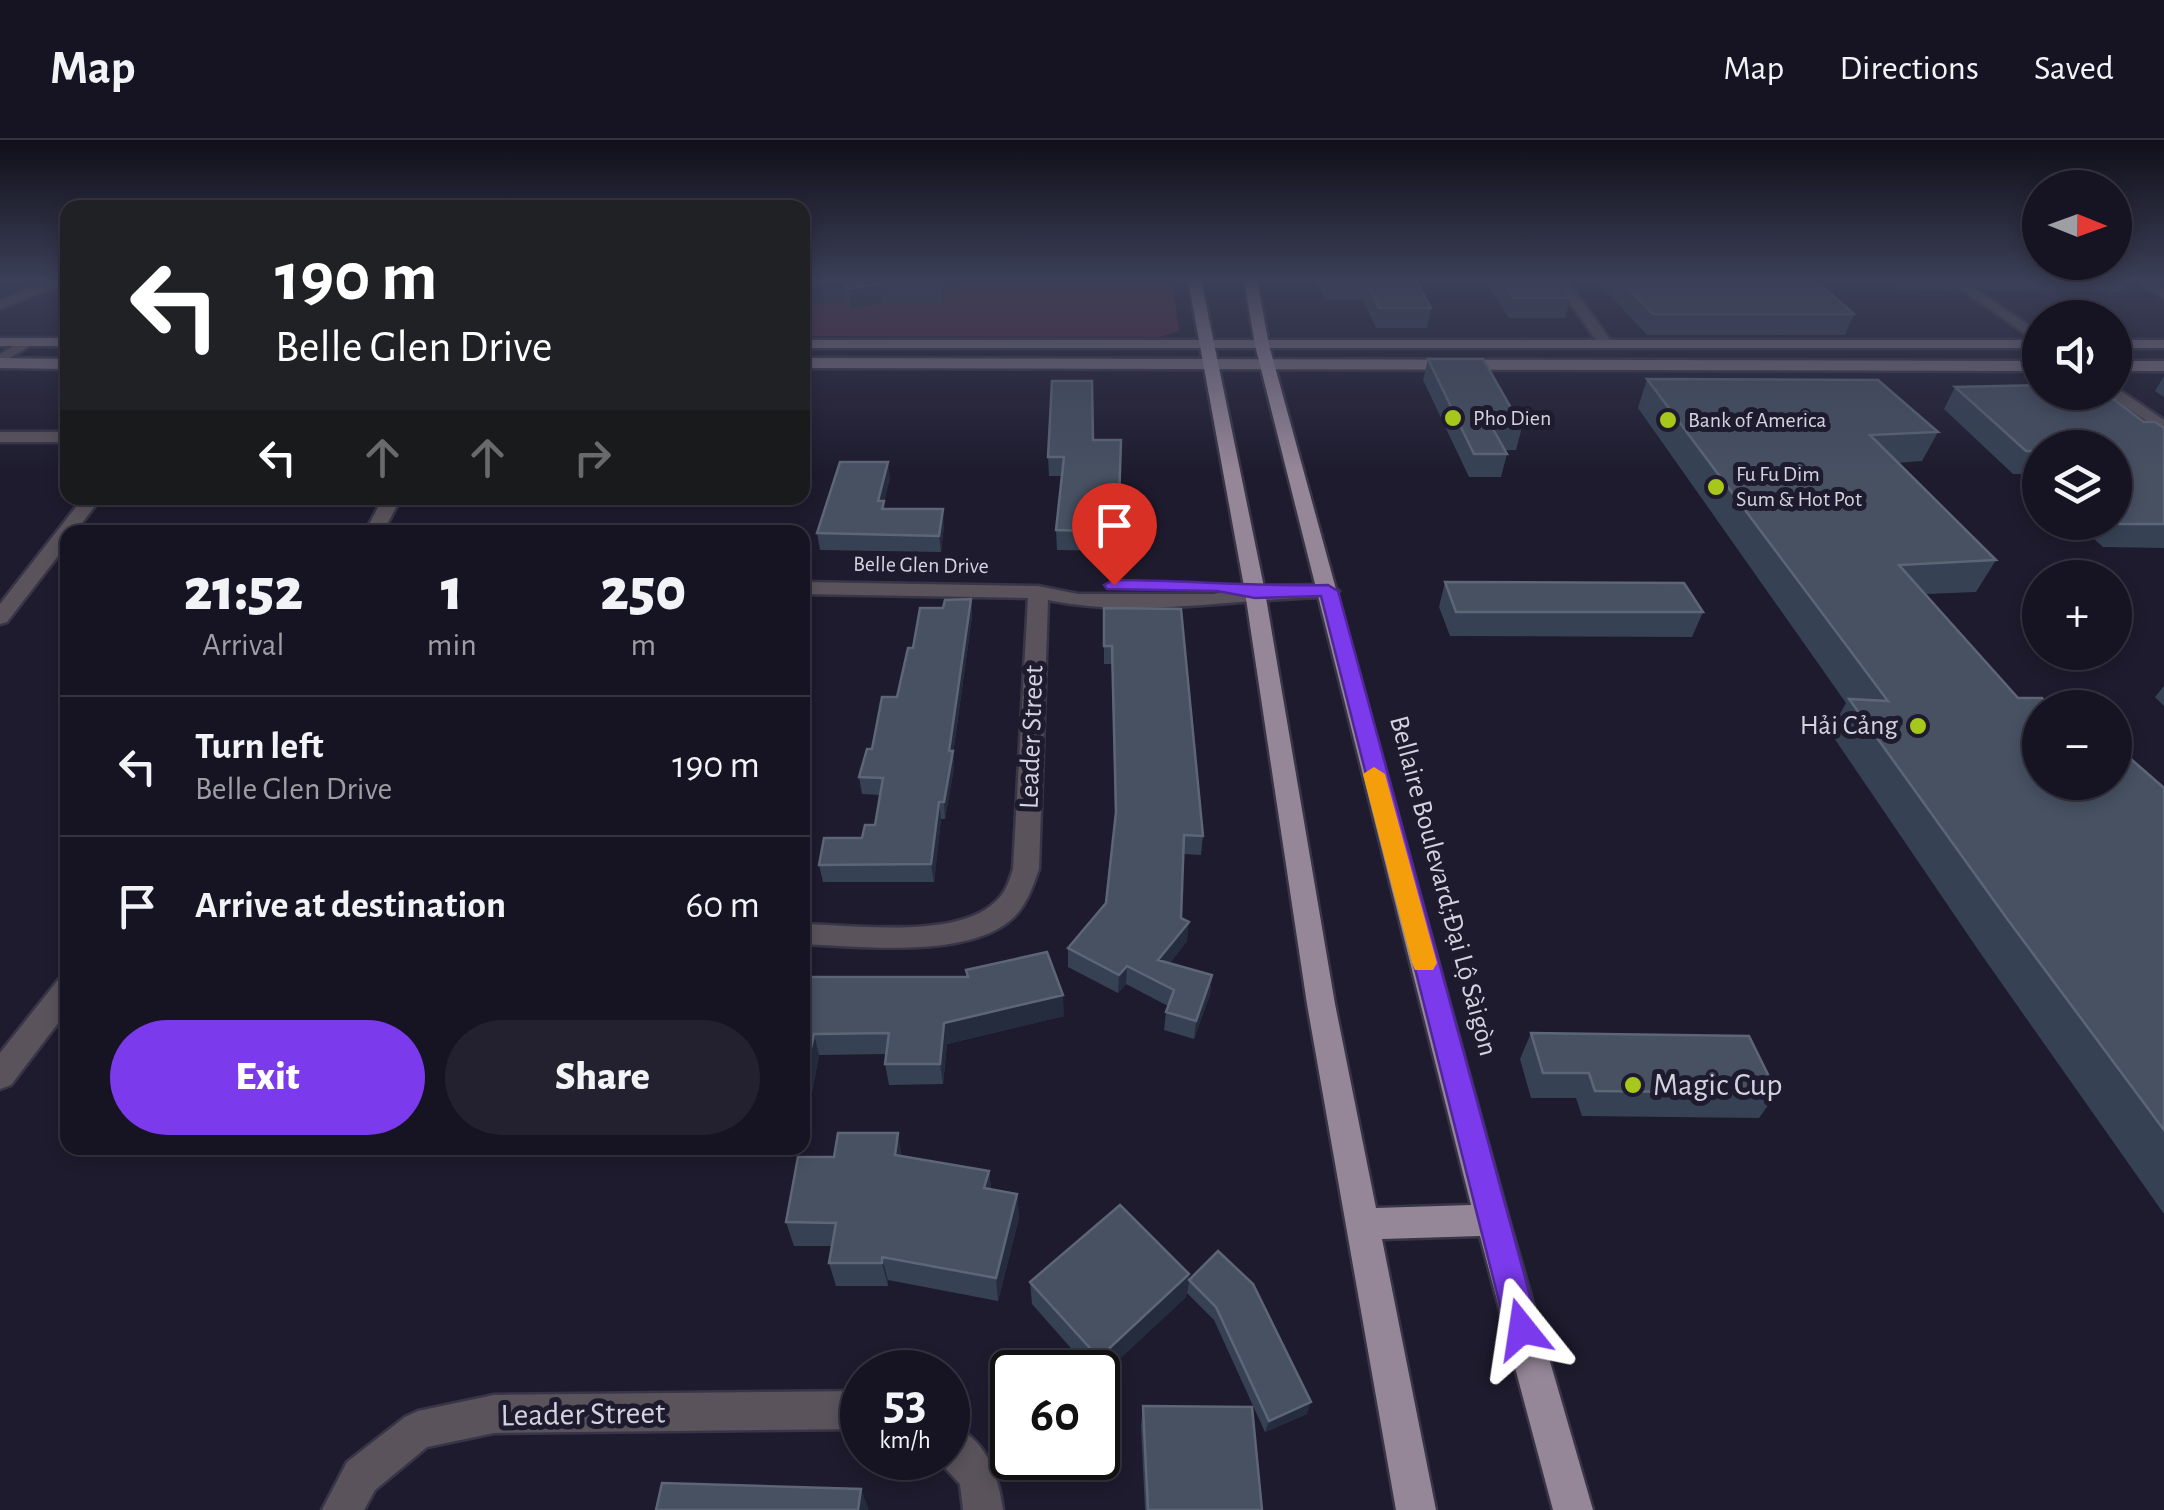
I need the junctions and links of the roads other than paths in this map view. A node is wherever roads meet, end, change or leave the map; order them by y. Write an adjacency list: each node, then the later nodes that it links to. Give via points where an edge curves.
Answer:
1 (26, 344): 12 (street)
2 (810, 344): 3 (main road)
3 (826, 344): 11 (main road); 13 (main road)
4 (1206, 344): 11 (main road)
5 (1555, 344): 6 (main road); 10 (main road); 16 (main road)
6 (1606, 344): 7 (main road)
7 (1620, 344)
8 (2132, 344): 9 (main road)
9 (2164, 344)
10 (1262, 345): 11 (main road); 15 (main road, Bellaire Boulevard;Đại Lộ Sàigòn)
11 (1208, 355): 13 (main road); 15 (main road); 30 (main road)
12 (0, 361): 14 (main road)
13 (810, 363)
14 (60, 364)
15 (1267, 365): 16 (main road); 28 (main road, Bellaire Boulevard;Đại Lộ Sàigòn)
16 (1570, 366): 17 (main road)
17 (2022, 366)
18 (2132, 366): 19 (main road)
19 (2164, 366)
20 (2132, 404): 21 (street)
21 (2164, 428)
22 (0, 437): 23 (street)
23 (60, 437)
24 (87, 505): 25 (street)
25 (71, 525)
26 (60, 540): 31 (street)
27 (810, 588): 29 (street, Belle Glen Drive)
28 (1328, 591): 30 (street, Belle Glen Drive); 35 (main road, Bellaire Boulevard;Đại Lộ Sàigòn)
29 (1038, 592): 30 (street, Belle Glen Drive, via 1098,600 1213,600); 32 (street, Leader Street, via 1026,869 1009,905 959,931)
30 (1255, 592): 36 (main road, via 1320,1004)
31 (0, 618)
32 (810, 934)
33 (60, 998): 34 (street)
34 (0, 1076)
35 (1492, 1220): 36 (main road); 42 (main road, Bellaire Boulevard;Đại Lộ Sàigòn)
36 (1364, 1224): 41 (main road)
37 (840, 1410): 39 (street, Leader Street, via 494,1414 418,1430 361,1476)
38 (970, 1466): 40 (street, via 979,1476)
39 (342, 1510)
40 (984, 1510)
41 (1416, 1510)
42 (1573, 1510)

